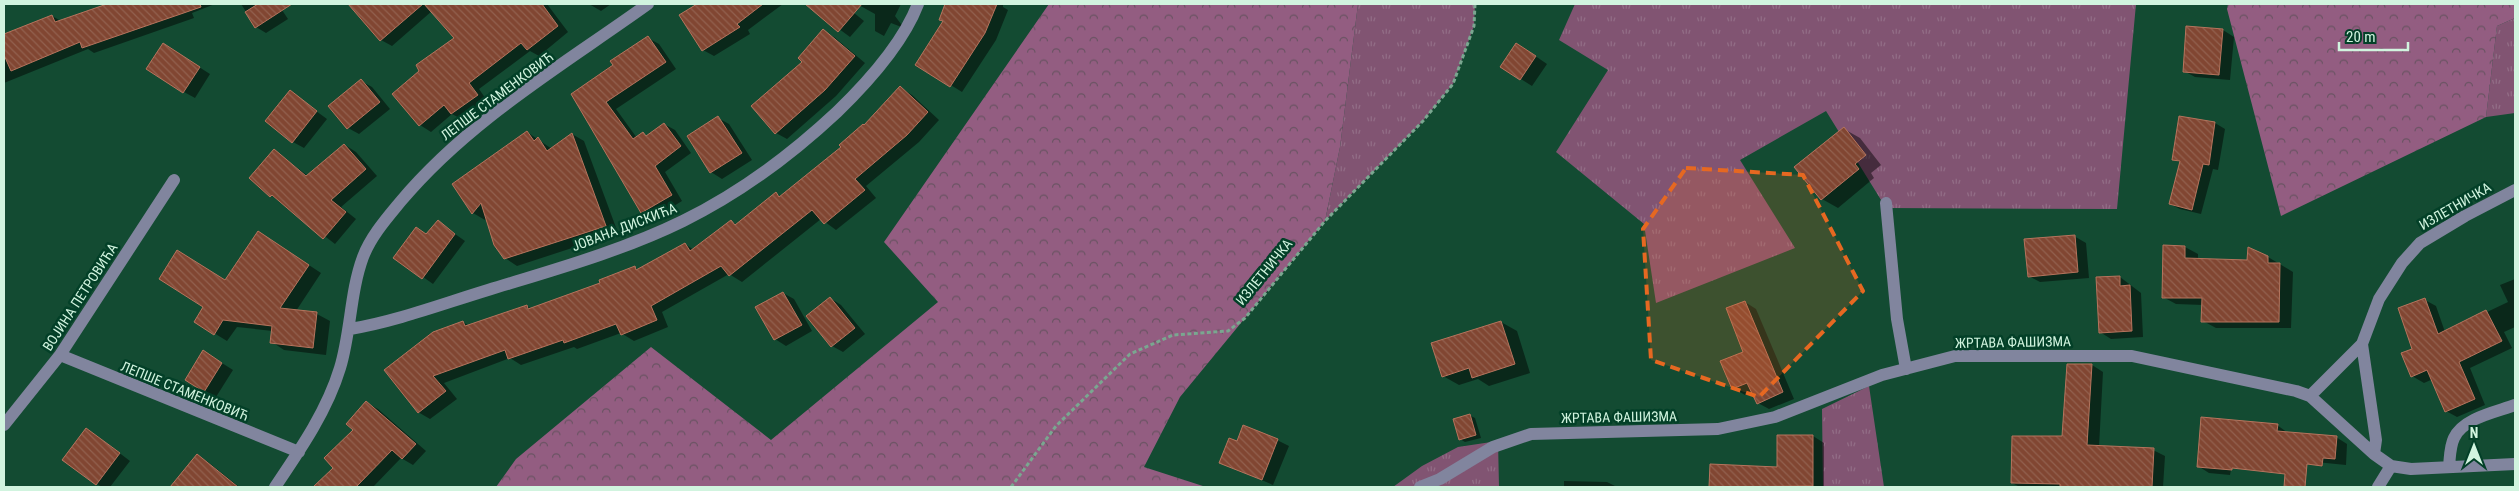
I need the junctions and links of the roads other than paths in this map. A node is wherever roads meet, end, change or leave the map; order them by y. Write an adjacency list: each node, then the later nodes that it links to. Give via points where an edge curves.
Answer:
1 (648, 4): 6 (street, ЛЕПШЕ СТАМЕНКОВИЋ, via 482,122 418,181 376,233 363,257)
2 (918, 4): 6 (street, ЈОВАНА ДИСКИЋА, via 880,65 857,93 801,146 730,196 641,239 500,286)
3 (174, 180): 8 (street, ВОЈИНА ПЕТРОВИЋА)
4 (2515, 190): 7 (street, ИЗЛЕТНИЧКА, via 2420,243 2402,263 2379,299)
5 (1886, 203): 9 (street, via 1897,319)
6 (350, 329): 13 (street, ЛЕПШЕ СТАМЕНКОВИЋ, via 332,391)
7 (2362, 344): 10 (street, ИЗЛЕТНИЧКА); 14 (street, via 2376,440)
8 (60, 355): 12 (street, ВОЈИНА ПЕТРОВИЋА); 13 (street, ЛЕПШЕ СТАМЕНКОВИЋ)
9 (1906, 369): 10 (street, ЖРТАВА ФАШИЗМА, via 1955,356 2132,356); 19 (street, ЖРТАВА ФАШИЗМА, via 1775,416 1718,429 1531,434 1493,447 1440,479)
10 (2310, 396): 14 (street, ЖРТАВА ФАШИЗМА)
11 (2515, 405): 17 (street, via 2460,428 2453,439)
12 (4, 424)
13 (299, 452): 18 (street, ЛЕПШЕ СТАМЕНКОВИЋ)
14 (2374, 454): 16 (street, ЖРТАВА ФАШИЗМА)
15 (2515, 464): 17 (street, ЖРТАВА ФАШИЗМА)
16 (2391, 466): 17 (street, ЖРТАВА ФАШИЗМА, via 2411,469); 20 (street)
17 (2449, 466)
18 (275, 487)
19 (1420, 487)
20 (2378, 487)

